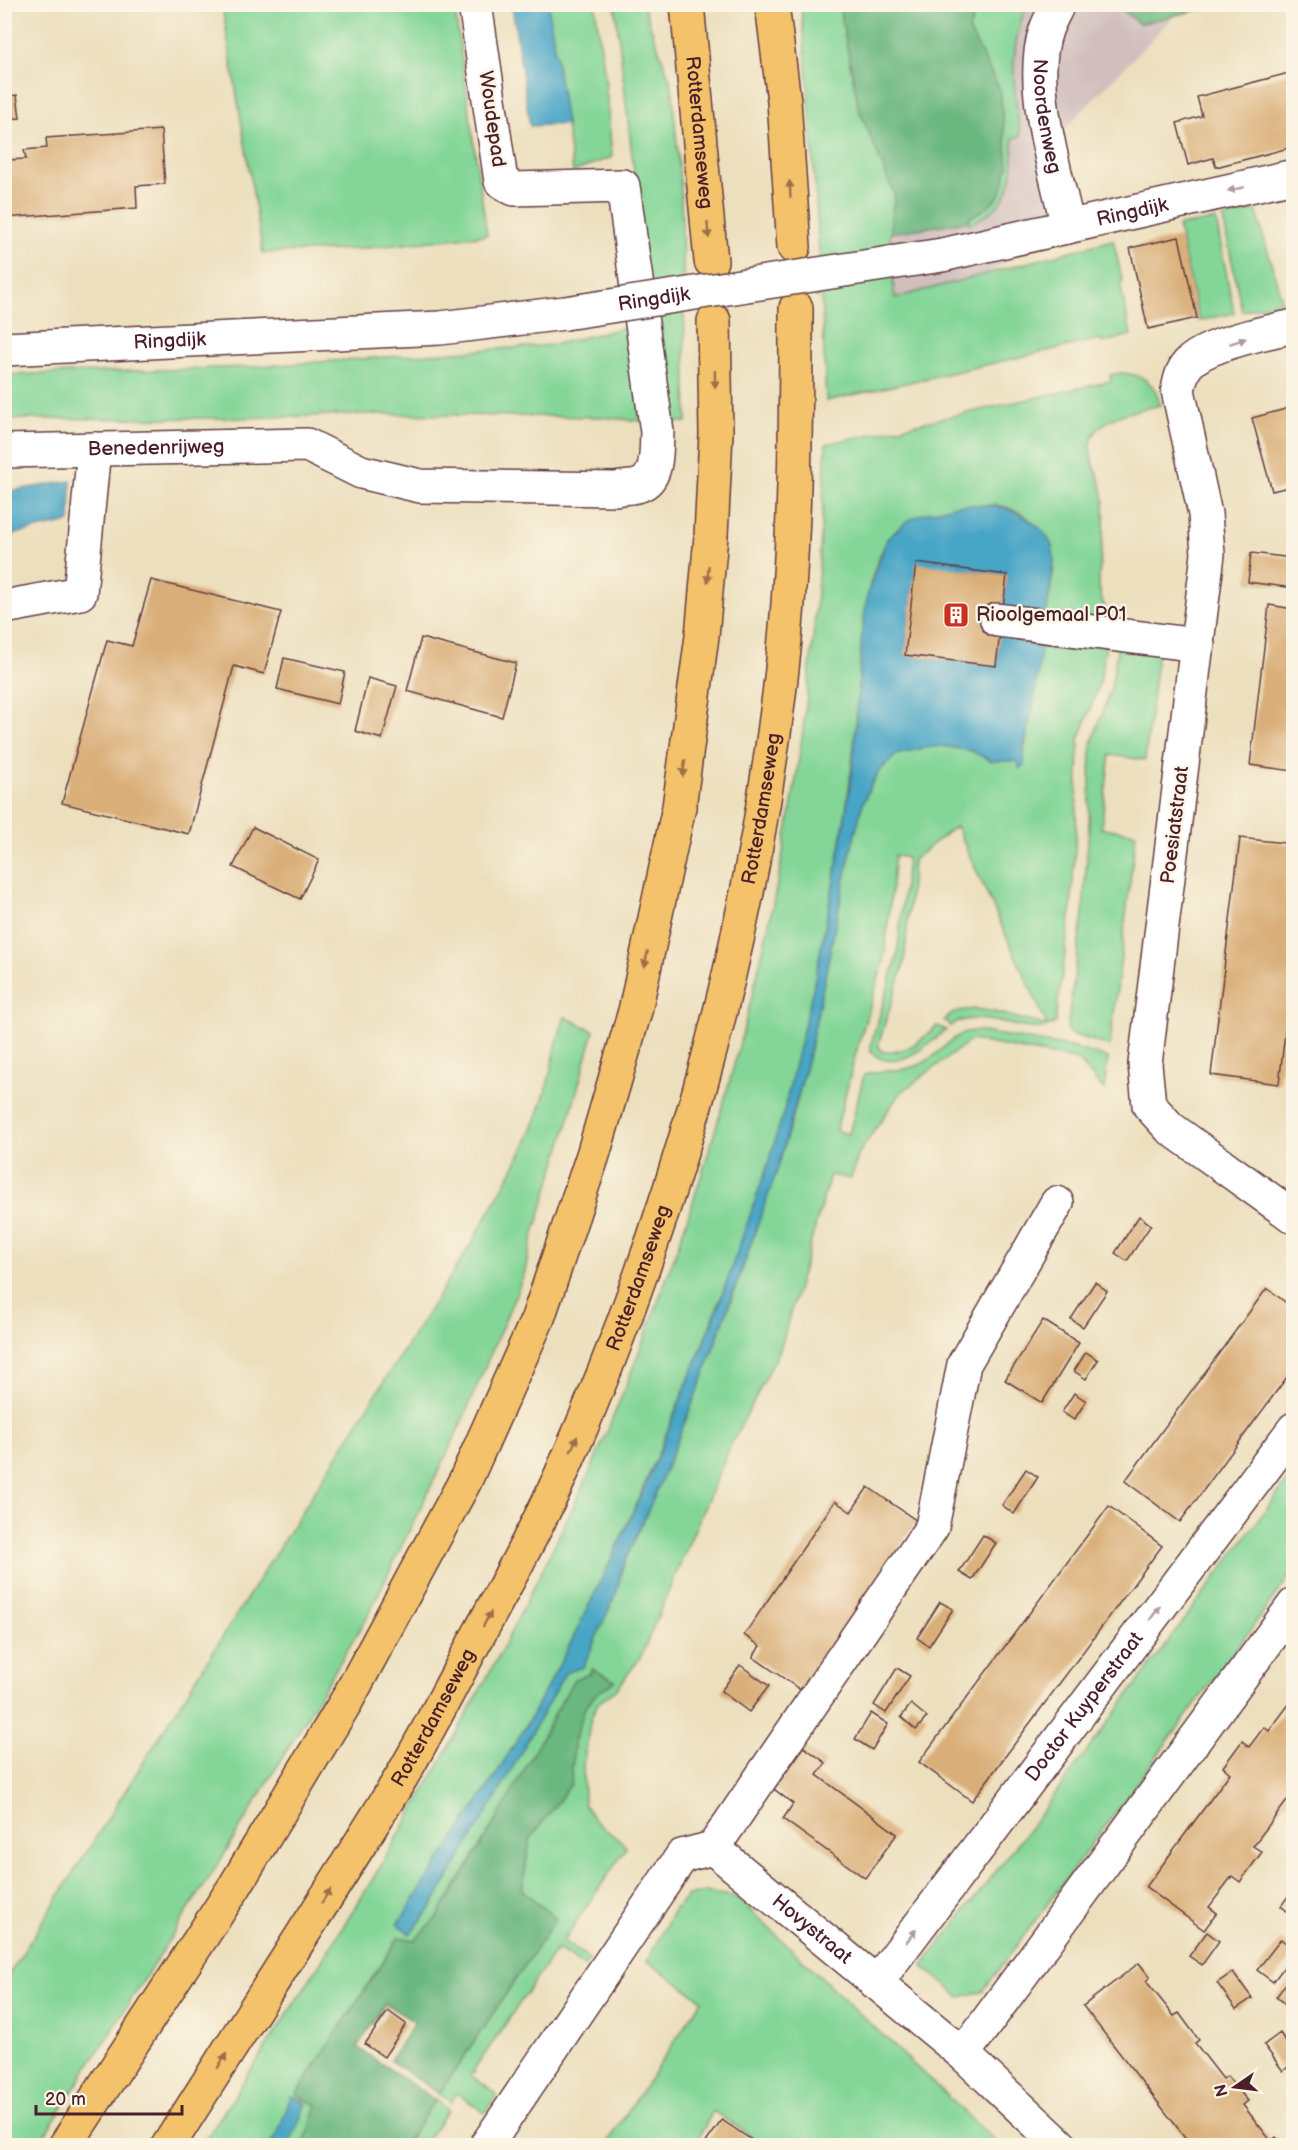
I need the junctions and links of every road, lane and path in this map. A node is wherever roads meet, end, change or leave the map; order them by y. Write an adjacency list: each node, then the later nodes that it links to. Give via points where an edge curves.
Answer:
1 (475, 4): 13 (street, Woudepad, via 501,181 514,189 623,186 657,432 654,470 641,485 616,489 420,486 361,472)
2 (687, 4): 8 (main road, Rotterdamseweg, one-way to 8)
3 (772, 4): 7 (main road, one-way to 3, via 784,101)
4 (1058, 4): 6 (street, Noordenweg, via 1046,31 1040,62 1041,99)
5 (1293, 176): 6 (street, Ringdijk, one-way to 6)
6 (1068, 228): 12 (street, Ringdijk, bridge, via 942,255 566,314 441,328)
7 (794, 247)
8 (711, 261)
9 (796, 308): 27 (main road, Rotterdamseweg, one-way to 9, via 404,1773 558,1481 628,1314 683,1148 729,980 754,855 779,694 793,533)
10 (714, 321): 26 (main road, one-way to 26, via 716,434 711,536 679,807 635,1011 593,1155 538,1318 465,1481 347,1700 235,1886)
11 (1293, 326): 18 (street, Poesiatstraat, one-way to 11, via 1209,554 1205,514 1178,390 1181,376 1187,365 1203,353)
12 (4, 349)
13 (307, 445): 14 (street, Benedenrijweg)
14 (94, 449): 15 (street, Benedenrijweg); 16 (street, via 80,593)
15 (4, 451)
16 (4, 607)
17 (997, 621): 18 (street)
18 (1198, 645): 20 (street, Poesiatstraat, via 1145,1064 1149,1105 1170,1128)
19 (1057, 1203): 23 (street, via 964,1364 932,1527)
20 (1293, 1217)
21 (1293, 1429): 24 (street, Doctor Kuyperstraat, one-way to 21)
22 (1293, 1605): 25 (street)
23 (713, 1848): 24 (street, Hovystraat); 28 (street, via 682,1856)
24 (876, 1983): 25 (street, Hovystraat)
25 (963, 2054): 29 (street, Hovystraat)
26 (65, 2145)
27 (168, 2145)
28 (486, 2145)
29 (1061, 2145)

